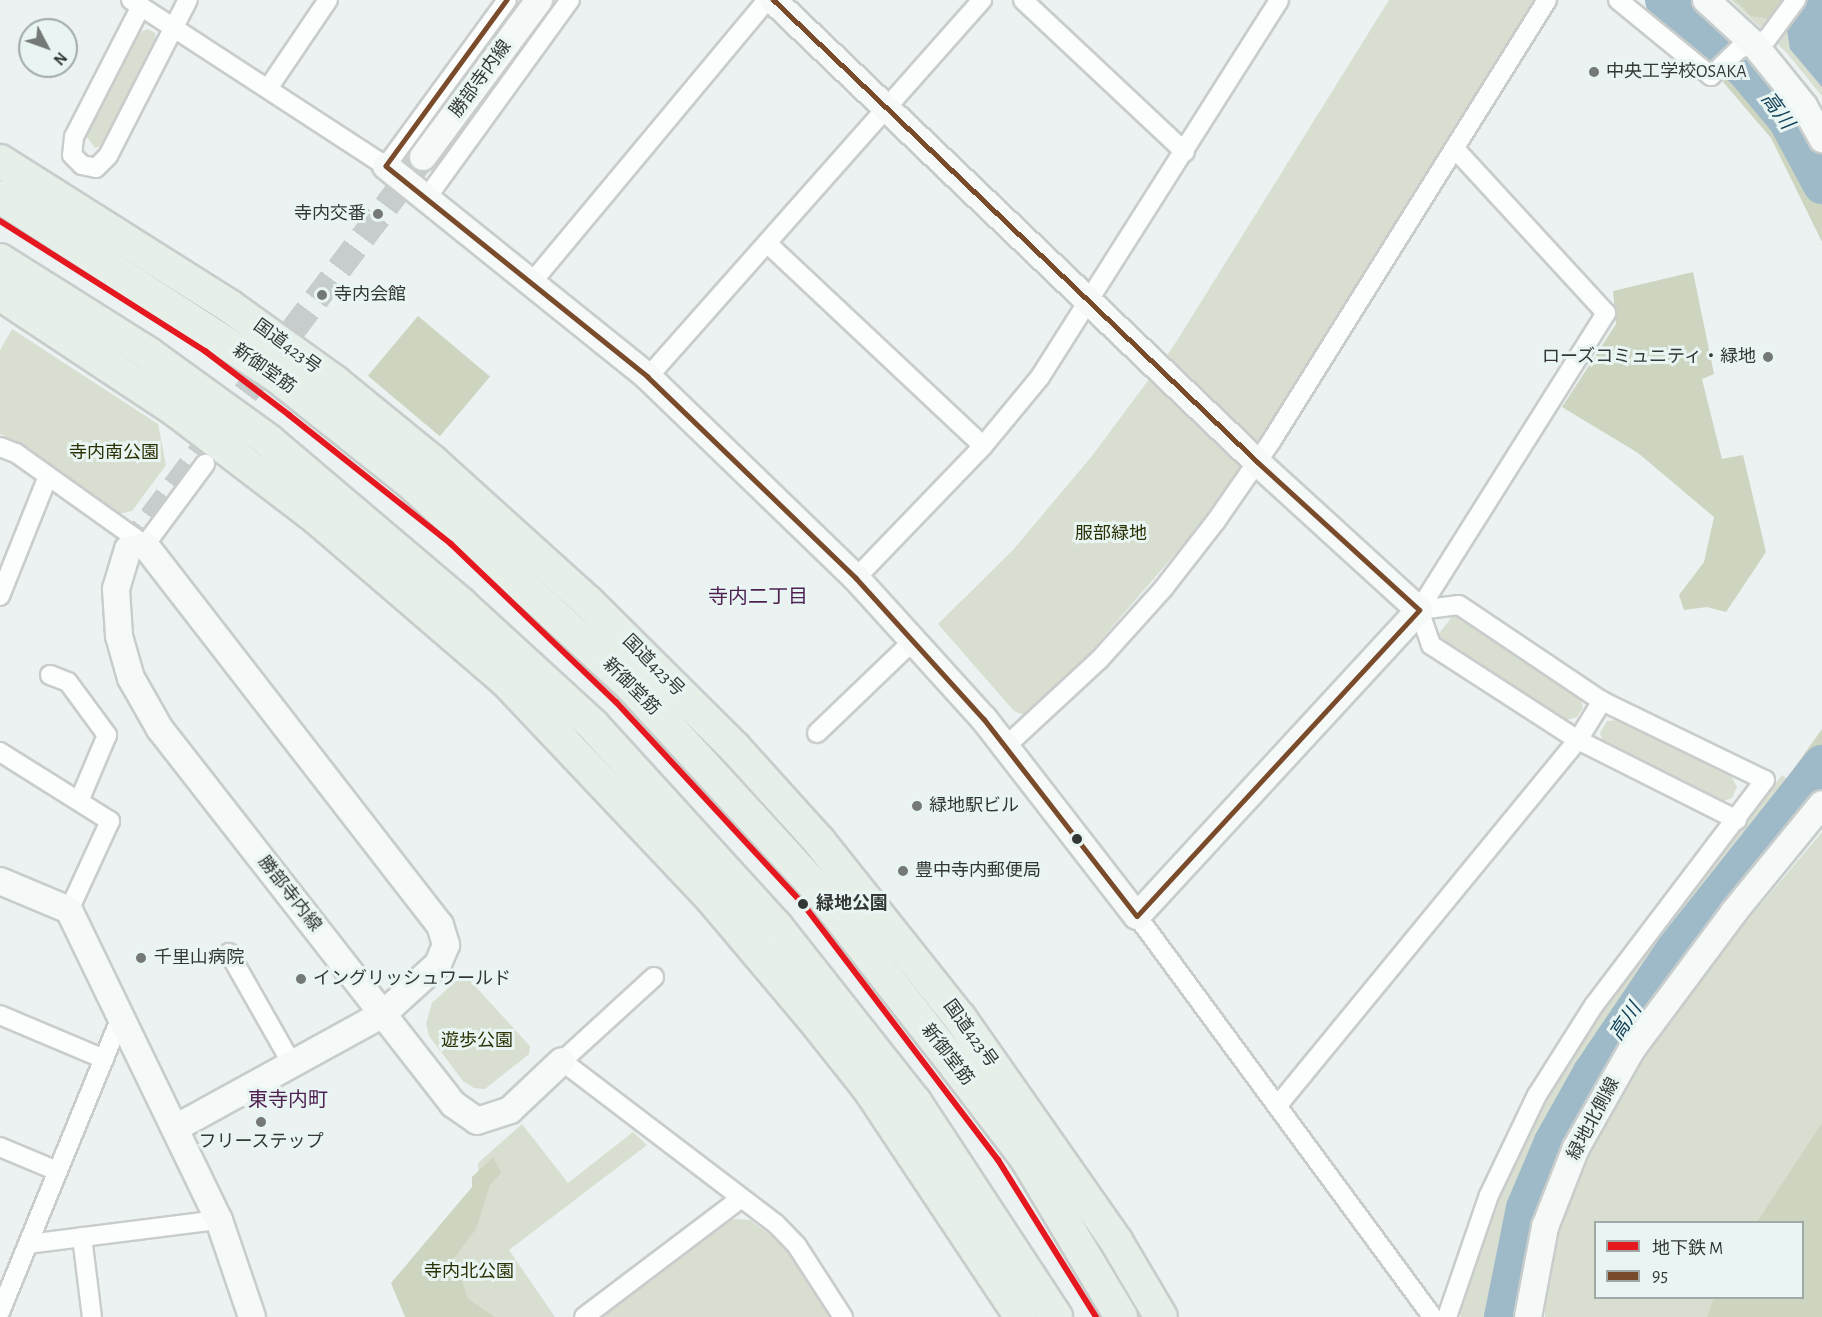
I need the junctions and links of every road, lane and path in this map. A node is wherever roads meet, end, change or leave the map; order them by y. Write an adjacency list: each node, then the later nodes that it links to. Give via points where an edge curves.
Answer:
1 (188, 0): 17 (street)
2 (328, 0): 19 (street)
3 (507, 0): 26 (street)
4 (539, 0): 24 (street, 勝部寺内線)
5 (570, 0): 27 (street)
6 (767, 0): 31 (street)
7 (773, 0): 20 (street)
8 (982, 0): 20 (street)
9 (1023, 0): 23 (street)
10 (1279, 0): 23 (street)
11 (1547, 0): 22 (street)
12 (1618, 0): 18 (street, via 1711,76)
13 (1706, 0): 18 (street)
14 (1785, 0): 18 (street)
15 (1796, 0): 18 (street, via 1767,39)
16 (136, 3): 17 (street); 17 (street, via 74,137 72,155 82,165 96,168 108,156)
17 (174, 28): 19 (street)
18 (1746, 46): 21 (street, via 1804,106)
19 (269, 87): 26 (street)
20 (886, 108): 29 (street); 33 (street)
21 (1822, 139)
22 (1456, 150): 37 (street); 46 (street, via 1606,313)
23 (1185, 152): 33 (street)
24 (423, 157)
25 (0, 161): 45 (highway, 国道423号, via 218,298 335,382 432,461)
26 (386, 166): 27 (street)
27 (428, 196): 31 (street)
28 (0, 197): 40 (highway, 新御堂筋, via 274,374)
29 (767, 243): 34 (street); 35 (street)
30 (0, 260): 41 (highway, via 149,354 269,441)
31 (533, 280): 34 (street)
32 (0, 294): 49 (highway, via 174,409 319,520)
33 (1090, 303): 35 (street, via 1040,376); 37 (street)
34 (648, 377): 43 (street)
35 (983, 446): 43 (street)
36 (0, 447): 39 (street)
37 (1249, 453): 46 (street); 53 (street, via 1163,589 1099,660)
38 (205, 464): 42 (street)
39 (48, 476): 42 (street); 44 (street)
40 (410, 483): 45 (highway); 74 (highway, 新御堂筋, via 574,630 735,796 819,891)
41 (371, 527): 49 (highway); 76 (highway, via 539,673 695,832 776,926 915,1102)
42 (136, 547): 63 (street, 勝部寺内線, via 116,590 119,636 131,678 160,729); 63 (street, via 441,925 446,945 438,964)
43 (856, 578): 47 (street)
44 (0, 596)
45 (588, 602): 65 (highway, 国道423号, via 735,748 811,832)
46 (1419, 610): 50 (street, via 1459,604); 52 (street, via 1431,645); 60 (street)
47 (914, 640): 51 (street); 53 (street)
48 (50, 675): 55 (street, via 68,682 107,735)
49 (506, 681): 70 (highway, via 712,899)
50 (1602, 701): 52 (street); 57 (street, via 1765,780)
51 (817, 733)
52 (1578, 740): 57 (street); 71 (street)
53 (1006, 746): 60 (street)
54 (0, 752): 55 (street)
55 (80, 799): 59 (street, via 110,821)
56 (1822, 804): 92 (street, 緑地北側線, via 1734,912 1632,1049 1572,1158 1545,1227)
57 (1737, 820): 91 (street, via 1594,1005 1538,1095 1489,1195)
58 (0, 880): 59 (street)
59 (69, 910): 66 (street)
60 (1137, 916): 71 (street)
61 (229, 953): 69 (street)
62 (654, 976): 68 (street)
63 (383, 1014): 68 (street, 勝部寺内線, via 453,1104 477,1122 510,1110); 69 (street)
64 (0, 1015): 67 (street)
65 (960, 1018): 74 (highway); 89 (highway, 国道423号, via 1116,1241)
66 (120, 1019): 67 (street); 72 (street)
67 (104, 1059): 75 (street)
68 (562, 1061): 77 (street)
69 (292, 1064): 72 (street)
70 (869, 1089): 76 (highway); 86 (highway)
71 (1278, 1105): 90 (street)
72 (176, 1128): 78 (street)
73 (0, 1147): 75 (street)
74 (1026, 1158): 88 (highway, 新御堂筋)
75 (57, 1171): 80 (street)
76 (976, 1198): 87 (highway)
77 (740, 1199): 84 (street); 85 (street, via 776,1224 797,1246)
78 (219, 1220): 79 (street); 83 (street)
79 (82, 1237): 80 (street); 82 (street)
80 (28, 1244): 81 (street)
81 (0, 1312)
82 (92, 1317)
83 (252, 1317)
84 (584, 1317)
85 (843, 1317)
86 (1021, 1317)
87 (1056, 1317)
88 (1121, 1317)
89 (1161, 1317)
90 (1433, 1317)
91 (1447, 1317)
92 (1528, 1317)

